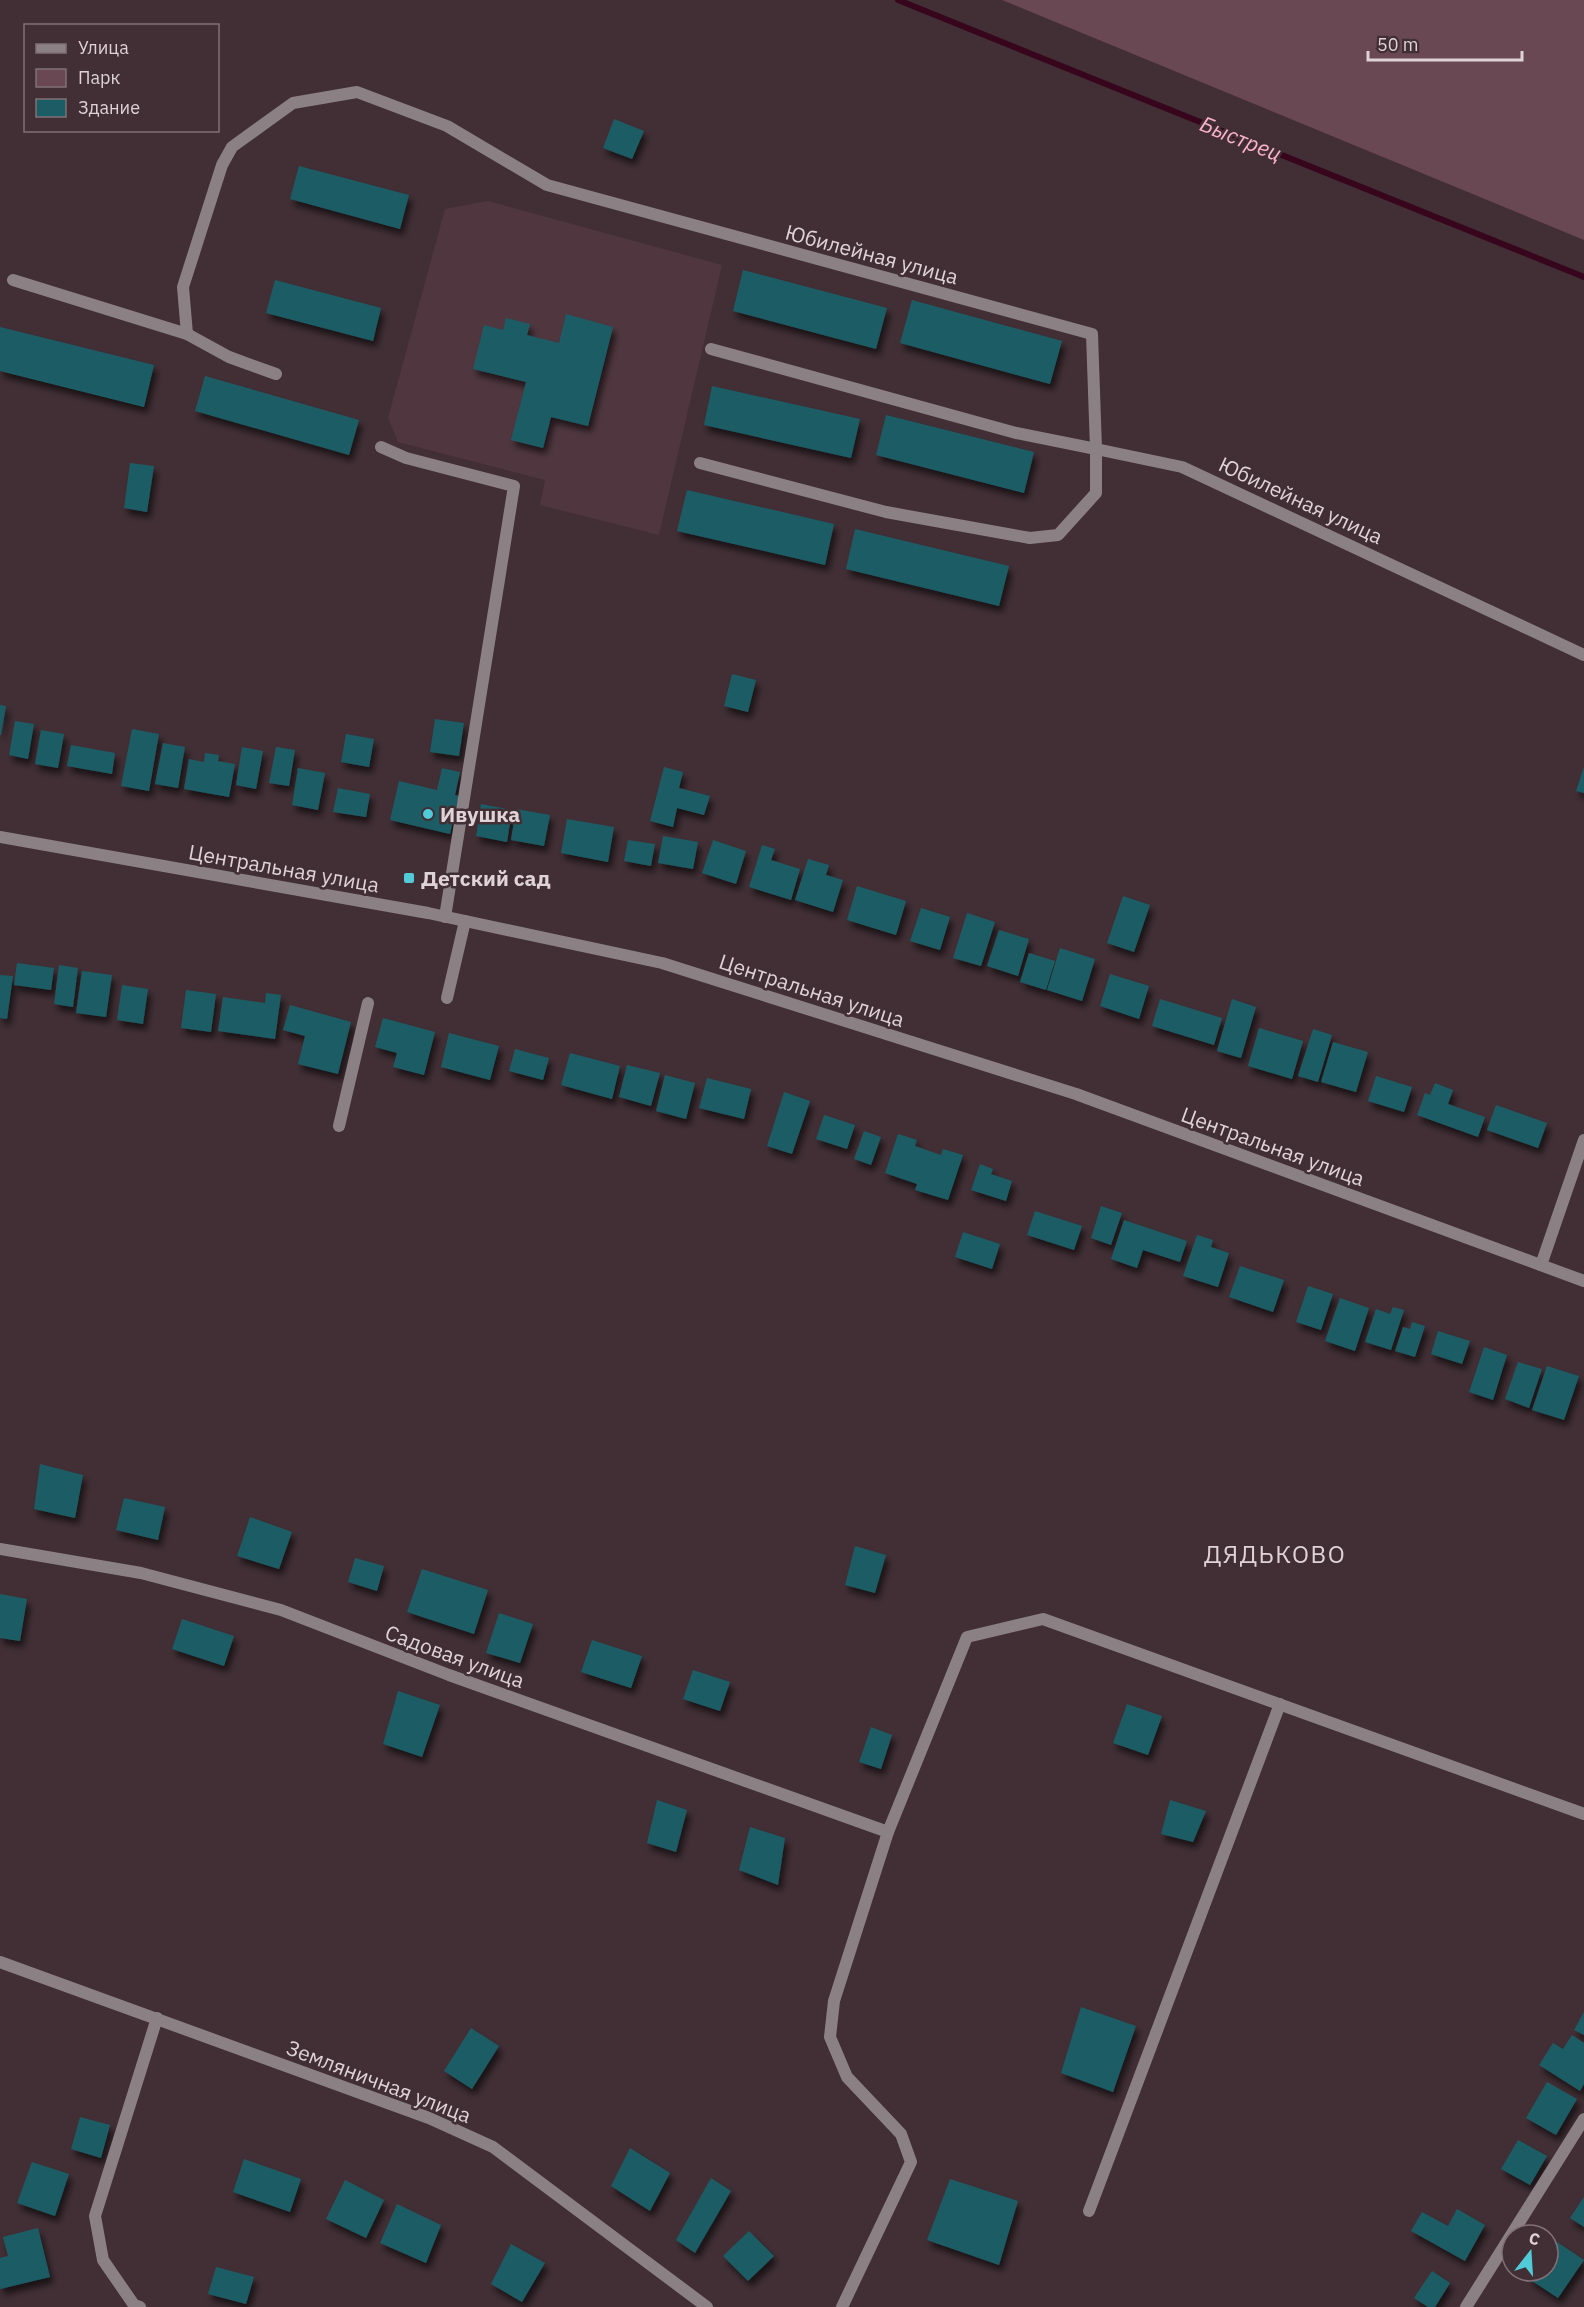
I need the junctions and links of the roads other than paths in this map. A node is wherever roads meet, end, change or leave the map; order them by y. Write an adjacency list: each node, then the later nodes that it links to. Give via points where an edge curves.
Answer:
1 (13, 280): 2 (street)
2 (187, 334): 4 (street, via 229,357); 6 (street, Юбилейная улица, via 183,287 218,176 232,147 293,103 357,92 447,126 547,185 1092,334)
3 (711, 349): 6 (street, via 1016,433)
4 (276, 374)
5 (381, 447): 10 (street, via 406,458 514,486)
6 (1096, 449): 7 (street, via 1096,493 1058,535 1029,538 886,512); 8 (street, Юбилейная улица, via 1182,467)
7 (700, 463)
8 (1584, 655)
9 (0, 837): 10 (street, Центральная улица)
10 (445, 917): 11 (street, Центральная улица)
11 (465, 921): 12 (street); 16 (street, Центральная улица, via 662,963 1076,1094)
12 (447, 998)
13 (368, 1003): 14 (street)
14 (339, 1126)
15 (1584, 1140): 16 (street)
16 (1541, 1265): 17 (street, Центральная улица)
17 (1584, 1281)
18 (0, 1549): 21 (street, Садовая улица, via 141,1573 281,1610 449,1675)
19 (1280, 1704): 20 (street); 21 (street, via 1043,1619 967,1636); 25 (street)
20 (1584, 1814)
21 (888, 1832): 28 (street, via 834,2001 830,2037 847,2077 900,2134 911,2162)
22 (0, 1962): 23 (street, Земляничная улица)
23 (157, 2018): 26 (street, via 95,2216 103,2260 134,2305); 27 (street, Земляничная улица, via 429,2118 493,2147)
24 (1584, 2119): 29 (street)
25 (1089, 2211)
26 (140, 2307)
27 (707, 2307)
28 (842, 2307)
29 (1466, 2307)

